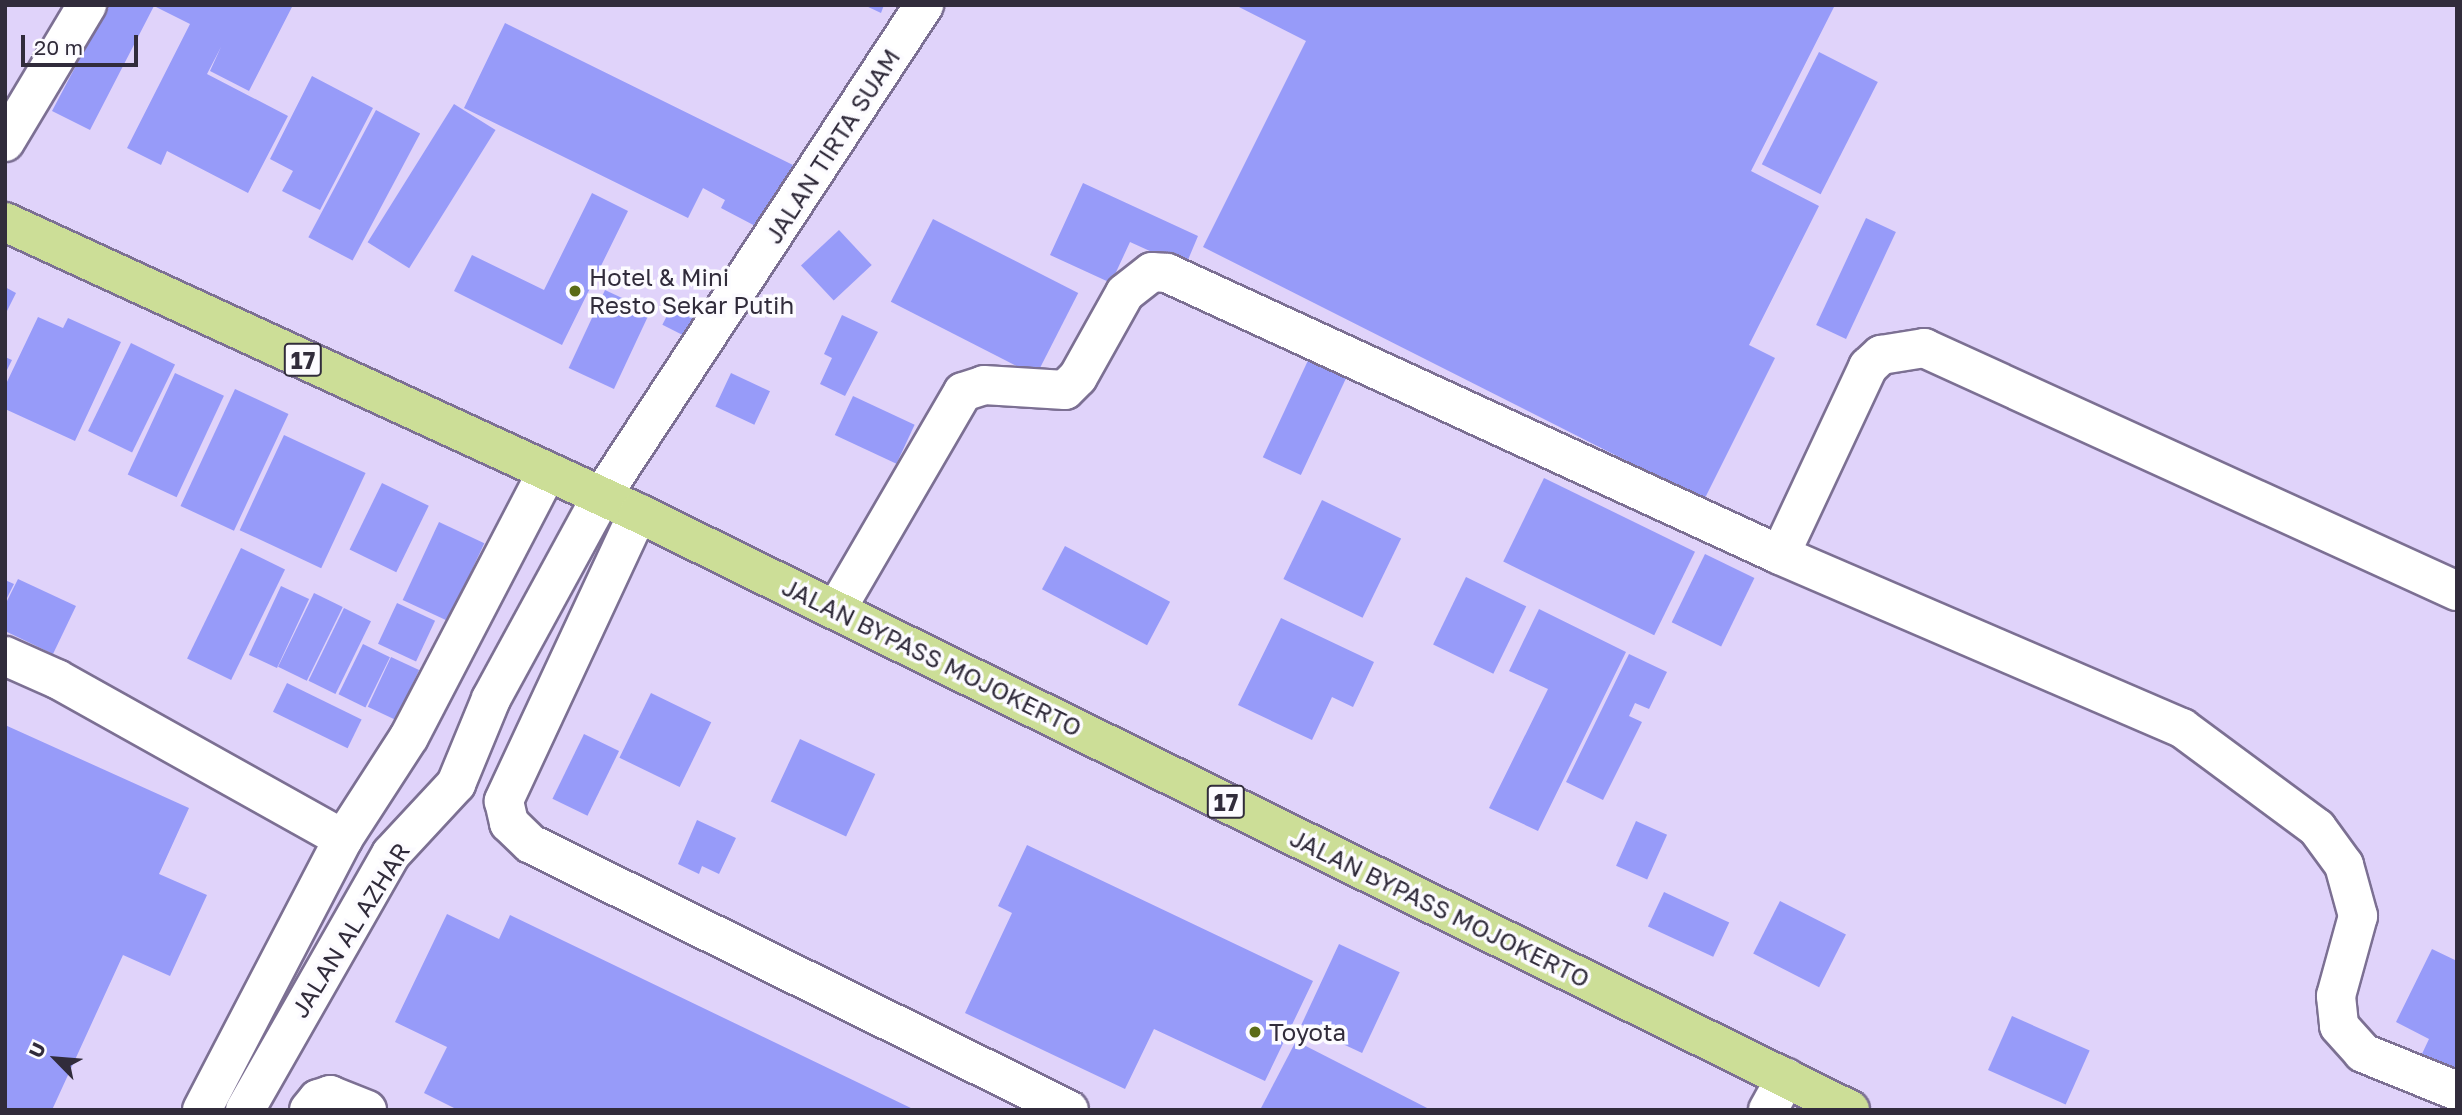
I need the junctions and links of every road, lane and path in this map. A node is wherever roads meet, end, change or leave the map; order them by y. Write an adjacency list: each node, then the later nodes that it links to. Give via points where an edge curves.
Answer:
1 (87, 5): 3 (street)
2 (925, 5): 6 (street, JALAN TIRTA SUAM)
3 (5, 142)
4 (5, 222): 5 (highway, JALAN BYPASS MOJOKERTO / 17)
5 (547, 472): 6 (highway, JALAN BYPASS MOJOKERTO / 17); 12 (street, via 409,737)
6 (601, 497): 7 (highway, JALAN BYPASS MOJOKERTO / 17); 16 (street, JALAN AL AZHAR, via 491,699 456,784 391,854)
7 (638, 513): 10 (highway, JALAN BYPASS MOJOKERTO / 17); 19 (street, via 504,801 509,823 531,844)
8 (1780, 555): 9 (street, via 1868,367 1881,355 1924,348); 10 (street, via 1186,280 1152,272 1125,293 1078,377 1065,390 977,385 957,398); 13 (street, via 2182,728 2317,828 2344,865 2358,916 2336,996 2339,1026 2363,1053)
9 (2457, 591)
10 (836, 610): 14 (highway, JALAN BYPASS MOJOKERTO / 17)
11 (5, 656): 12 (street, via 57,679)
12 (343, 839): 15 (street)
13 (2457, 1091)
14 (1777, 1094): 20 (highway, JALAN BYPASS MOJOKERTO / 17)
15 (202, 1110)
16 (244, 1110)
17 (309, 1110): 18 (street, via 330,1095)
18 (367, 1110)
19 (1069, 1110)
20 (1850, 1110)

